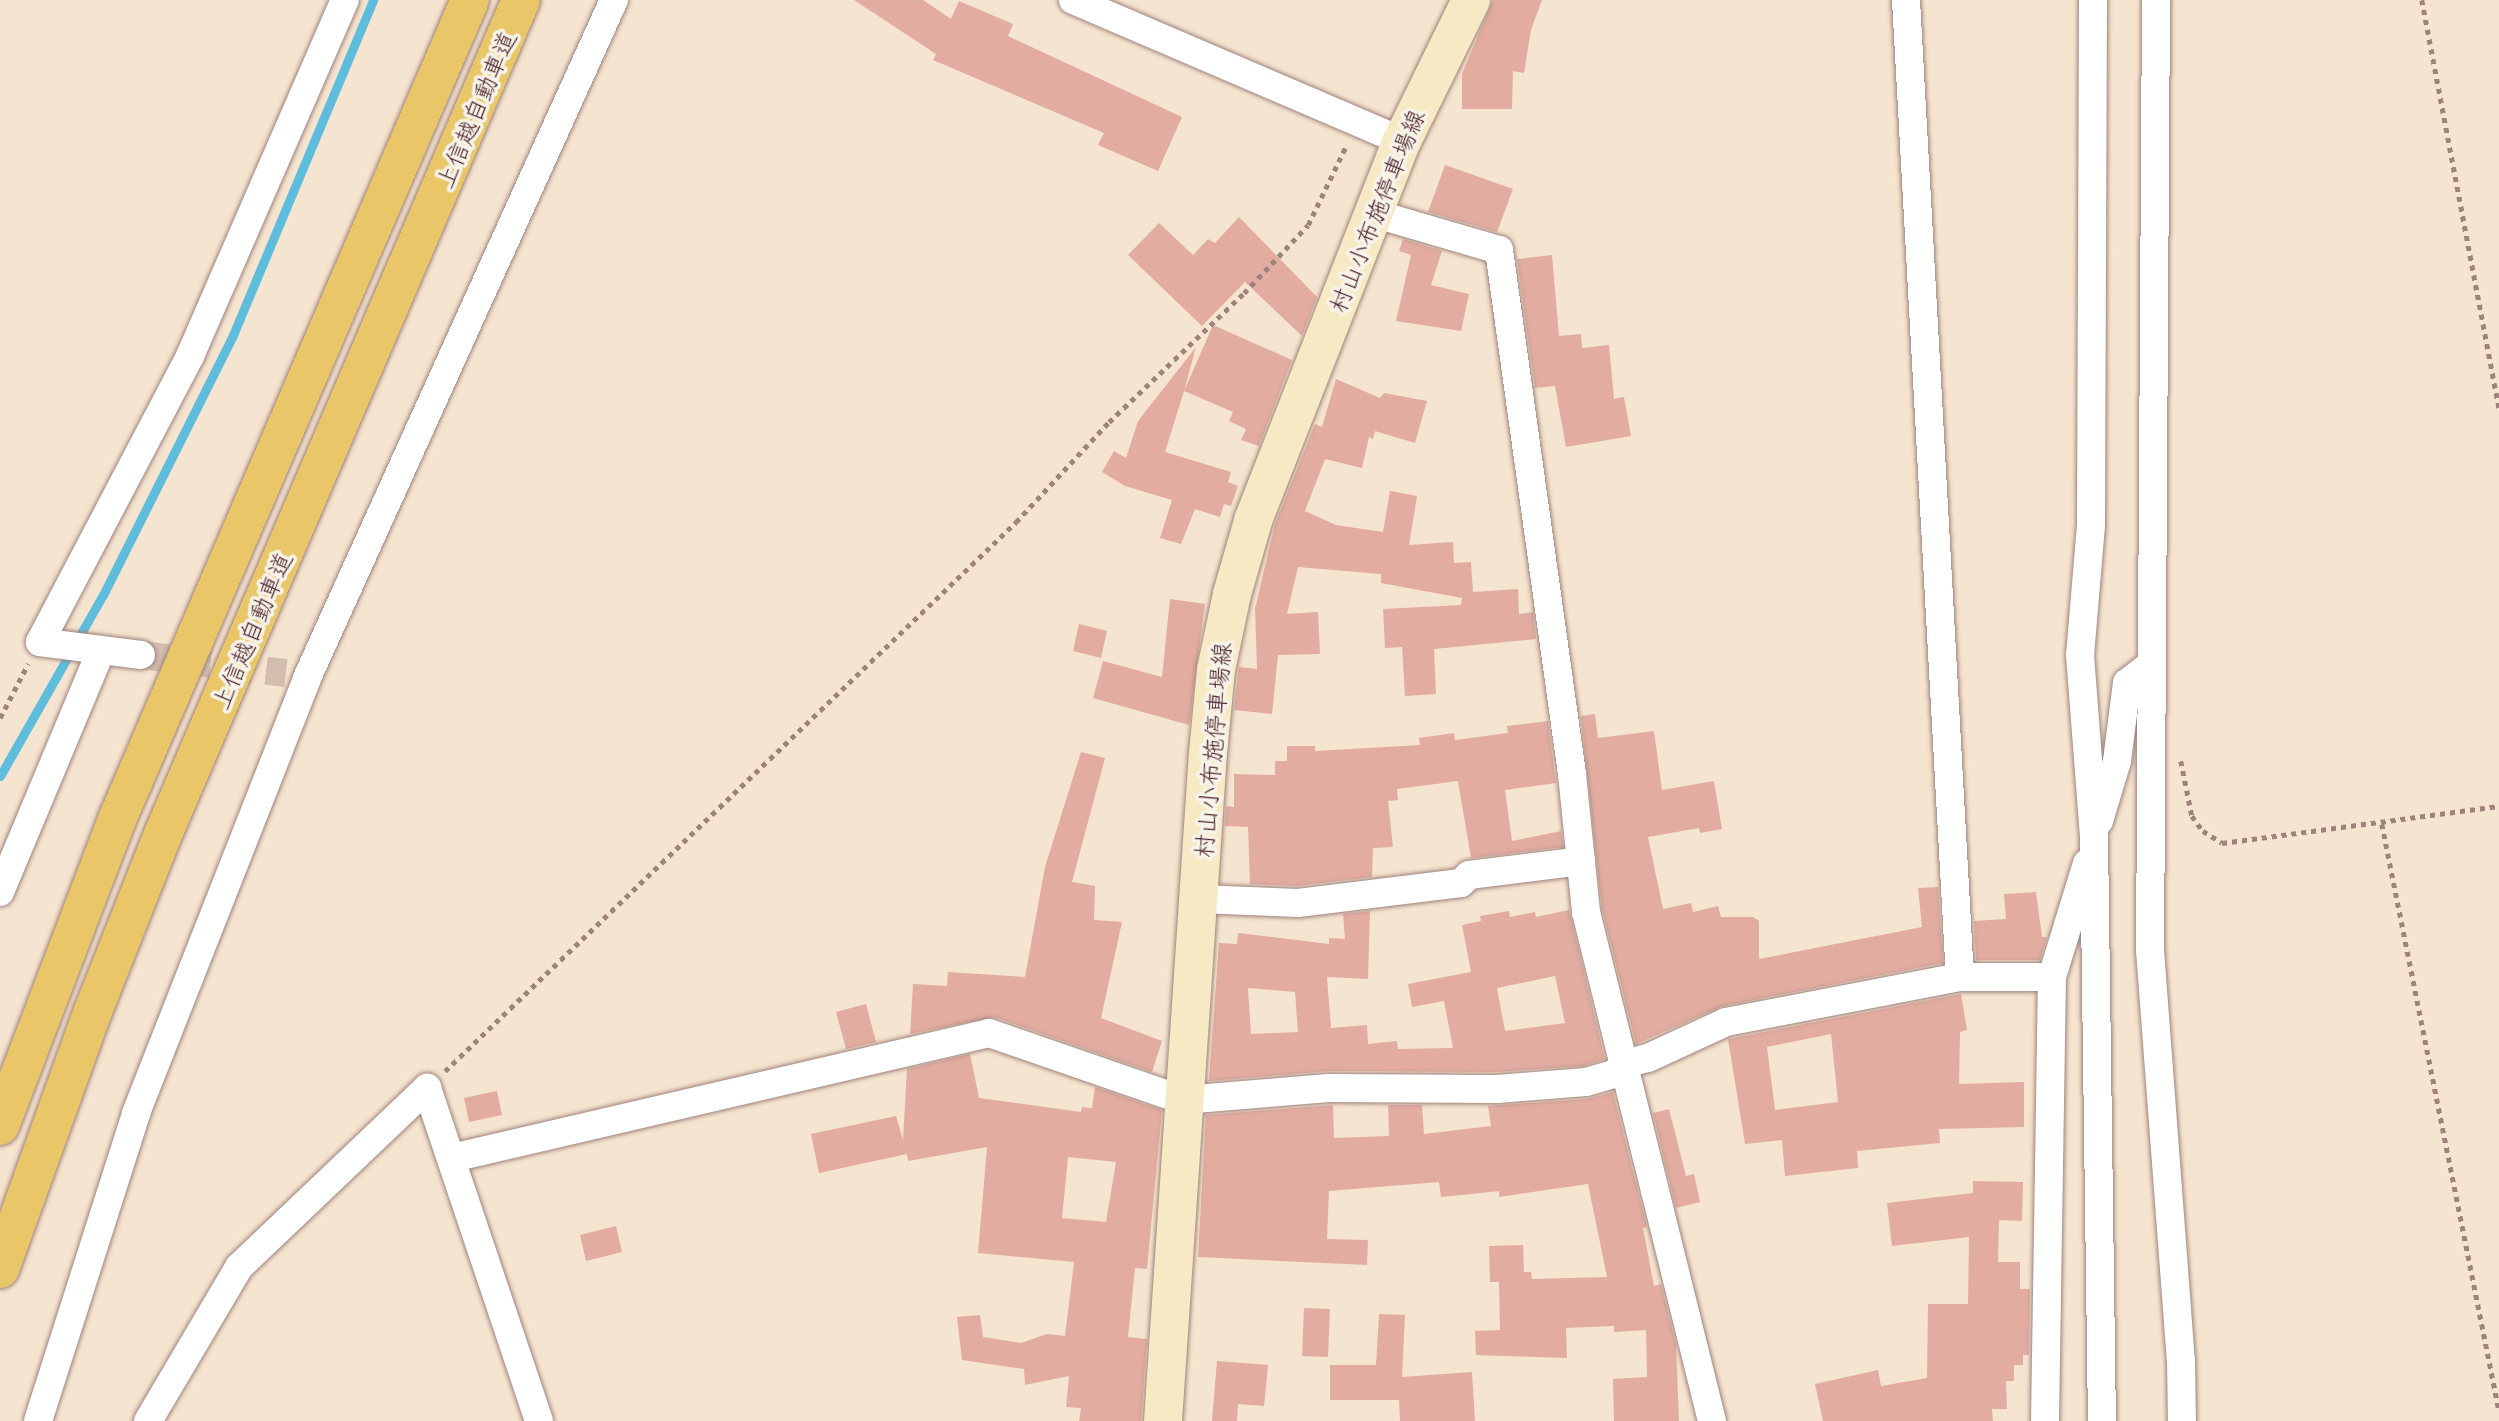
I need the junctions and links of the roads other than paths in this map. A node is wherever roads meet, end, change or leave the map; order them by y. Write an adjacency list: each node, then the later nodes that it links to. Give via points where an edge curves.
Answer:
1 (345, 0): 12 (street, via 190,356 40,642)
2 (470, 0): 23 (highway, 上信越自動車道, via 119,815)
3 (521, 0): 25 (highway, 上信越自動車道, via 164,832 93,1011)
4 (614, 0): 26 (street, via 297,676 136,1113)
5 (1073, 0): 10 (street)
6 (1471, 0): 10 (main road, 村山小布施停車場線)
7 (1906, 0): 19 (street)
8 (2093, 0): 15 (street, via 2091,525 2080,655)
9 (2156, 0): 14 (street)
10 (1402, 141): 11 (main road, 村山小布施停車場線)
11 (1376, 214): 16 (street, via 1499,250); 18 (main road, 村山小布施停車場線, via 1254,518 1232,594 1210,725)
12 (102, 651): 13 (street); 17 (street)
13 (141, 655)
14 (2149, 666): 15 (street, via 2127,683 2117,761); 33 (street, via 2150,950)
15 (2094, 837): 20 (street); 32 (street)
16 (1581, 861): 18 (street, via 1469,875 1461,883 1297,903); 21 (street, via 1586,912)
17 (0, 892)
18 (1200, 899): 22 (main road, 村山小布施停車場線)
19 (1960, 977): 20 (street); 21 (street, via 1726,1022)
20 (2052, 977): 31 (street)
21 (1621, 1068): 22 (street, via 1586,1082 1497,1089 1329,1088); 30 (street)
22 (1183, 1100): 24 (street, via 989,1033); 29 (main road, 村山小布施停車場線)
23 (0, 1126)
24 (452, 1158): 27 (street, via 426,1088 239,1267); 28 (street)
25 (0, 1269)
26 (38, 1421)
27 (148, 1421)
28 (540, 1421)
29 (1163, 1421)
30 (1712, 1421)
31 (2045, 1421)
32 (2102, 1421)
33 (2182, 1421)

